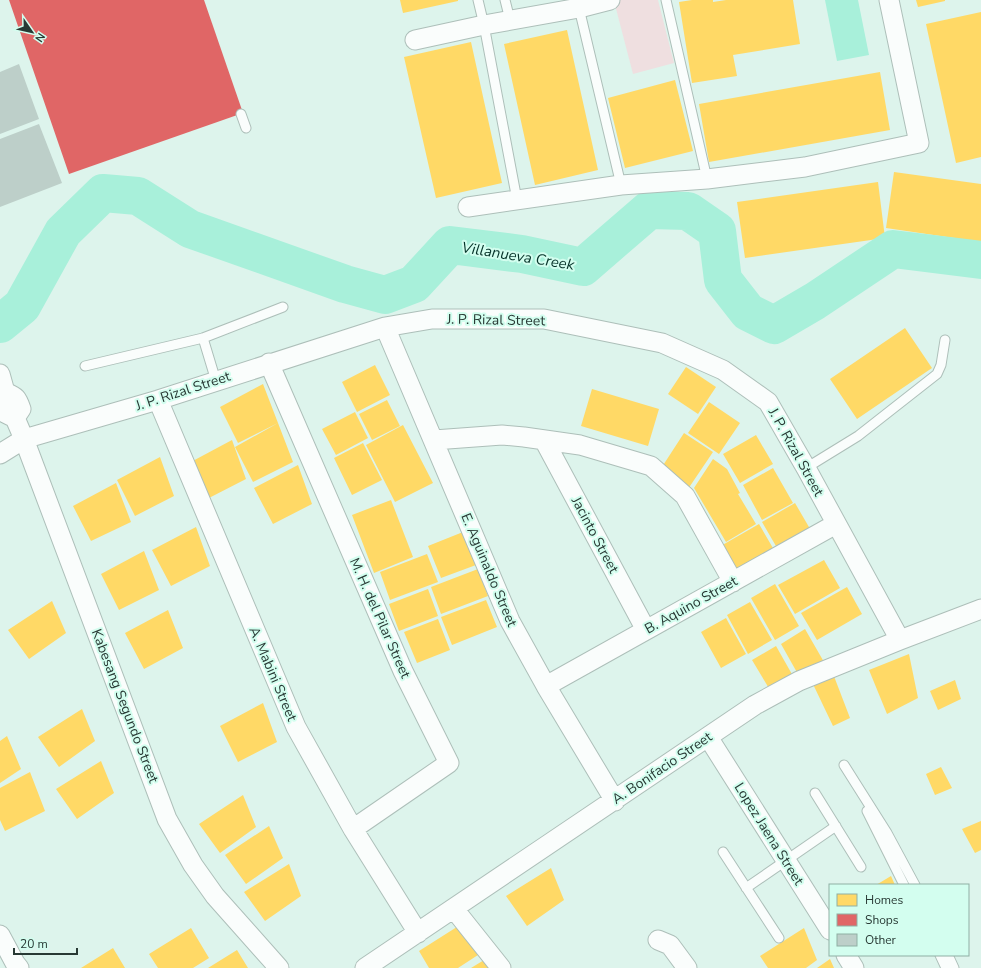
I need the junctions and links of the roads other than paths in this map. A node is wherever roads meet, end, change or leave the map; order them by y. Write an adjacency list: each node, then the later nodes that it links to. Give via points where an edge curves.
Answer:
1 (478, 0): 7 (lane)
2 (505, 0): 6 (lane)
3 (666, 0): 11 (lane)
4 (889, 0): 11 (street, via 920,143 804,167)
5 (595, 3): 6 (street); 12 (lane)
6 (510, 20): 7 (street)
7 (484, 24): 8 (street); 13 (lane)
8 (415, 40)
9 (241, 114): 10 (lane)
10 (246, 128)
11 (707, 179): 12 (street)
12 (621, 185): 13 (street)
13 (517, 200): 14 (street)
14 (468, 207)
15 (283, 307): 17 (lane)
16 (385, 327): 19 (street, J. P. Rizal Street); 25 (street, E. Aguinaldo Street); 28 (street, J. P. Rizal Street, via 432,319 544,319 662,343 723,370 768,402)
17 (203, 338): 20 (lane); 21 (lane)
18 (945, 340): 28 (lane, via 937,374 858,436)
19 (269, 363): 21 (street, J. P. Rizal Street); 39 (street, M. H. del Pilar Street, via 403,671 449,763)
20 (85, 366)
21 (216, 381): 23 (street, J. P. Rizal Street)
22 (3, 383): 24 (street, Kabesang Segundo Street, via 0,402 5,413 15,418)
23 (158, 400): 24 (street, J. P. Rizal Street); 39 (street, A. Mabini Street, via 296,727)
24 (24, 439): 27 (street, J. P. Rizal Street); 56 (street, Kabesang Segundo Street, via 168,819 193,865 215,896)
25 (434, 440): 26 (street, via 502,435); 34 (street, E. Aguinaldo Street, via 510,620)
26 (544, 440): 30 (street, via 580,445 651,466 686,496); 32 (street, Jacinto Street)
27 (0, 454)
28 (806, 468): 29 (street, J. P. Rizal Street)
29 (836, 524): 30 (street, B. Aquino Street); 33 (street, J. P. Rizal Street)
30 (733, 582): 32 (street, B. Aquino Street)
31 (981, 609): 33 (street, A. Bonifacio Street)
32 (646, 630): 34 (street, B. Aquino Street)
33 (900, 640): 35 (street, A. Bonifacio Street, via 799,681 755,705)
34 (546, 686): 37 (street, E. Aguinaldo Street)
35 (708, 737): 37 (street, A. Bonifacio Street); 41 (street, Lopez Jaena Street)
36 (815, 793): 38 (lane)
37 (615, 800): 46 (street, A. Bonifacio Street)
38 (836, 826): 41 (lane); 42 (lane)
39 (353, 829): 48 (street, A. Mabini Street)
40 (723, 852): 45 (lane)
41 (786, 860): 45 (lane); 47 (street, Lopez Jaena Street)
42 (861, 867)
43 (904, 884): 44 (lane, via 844,764 887,833)
44 (914, 884)
45 (746, 888): 50 (lane)
46 (454, 909): 48 (street, A. Bonifacio Street); 58 (street)
47 (829, 928)
48 (418, 933): 57 (street, A. Bonifacio Street)
49 (0, 935): 55 (street)
50 (779, 938)
51 (658, 940): 59 (street, via 670,945)
52 (847, 956): 60 (street)
53 (940, 956): 61 (lane)
54 (948, 956): 62 (lane)
55 (19, 968)
56 (279, 968)
57 (365, 968)
58 (501, 968)
59 (687, 968)
60 (854, 968)
61 (946, 968)
62 (954, 968)

